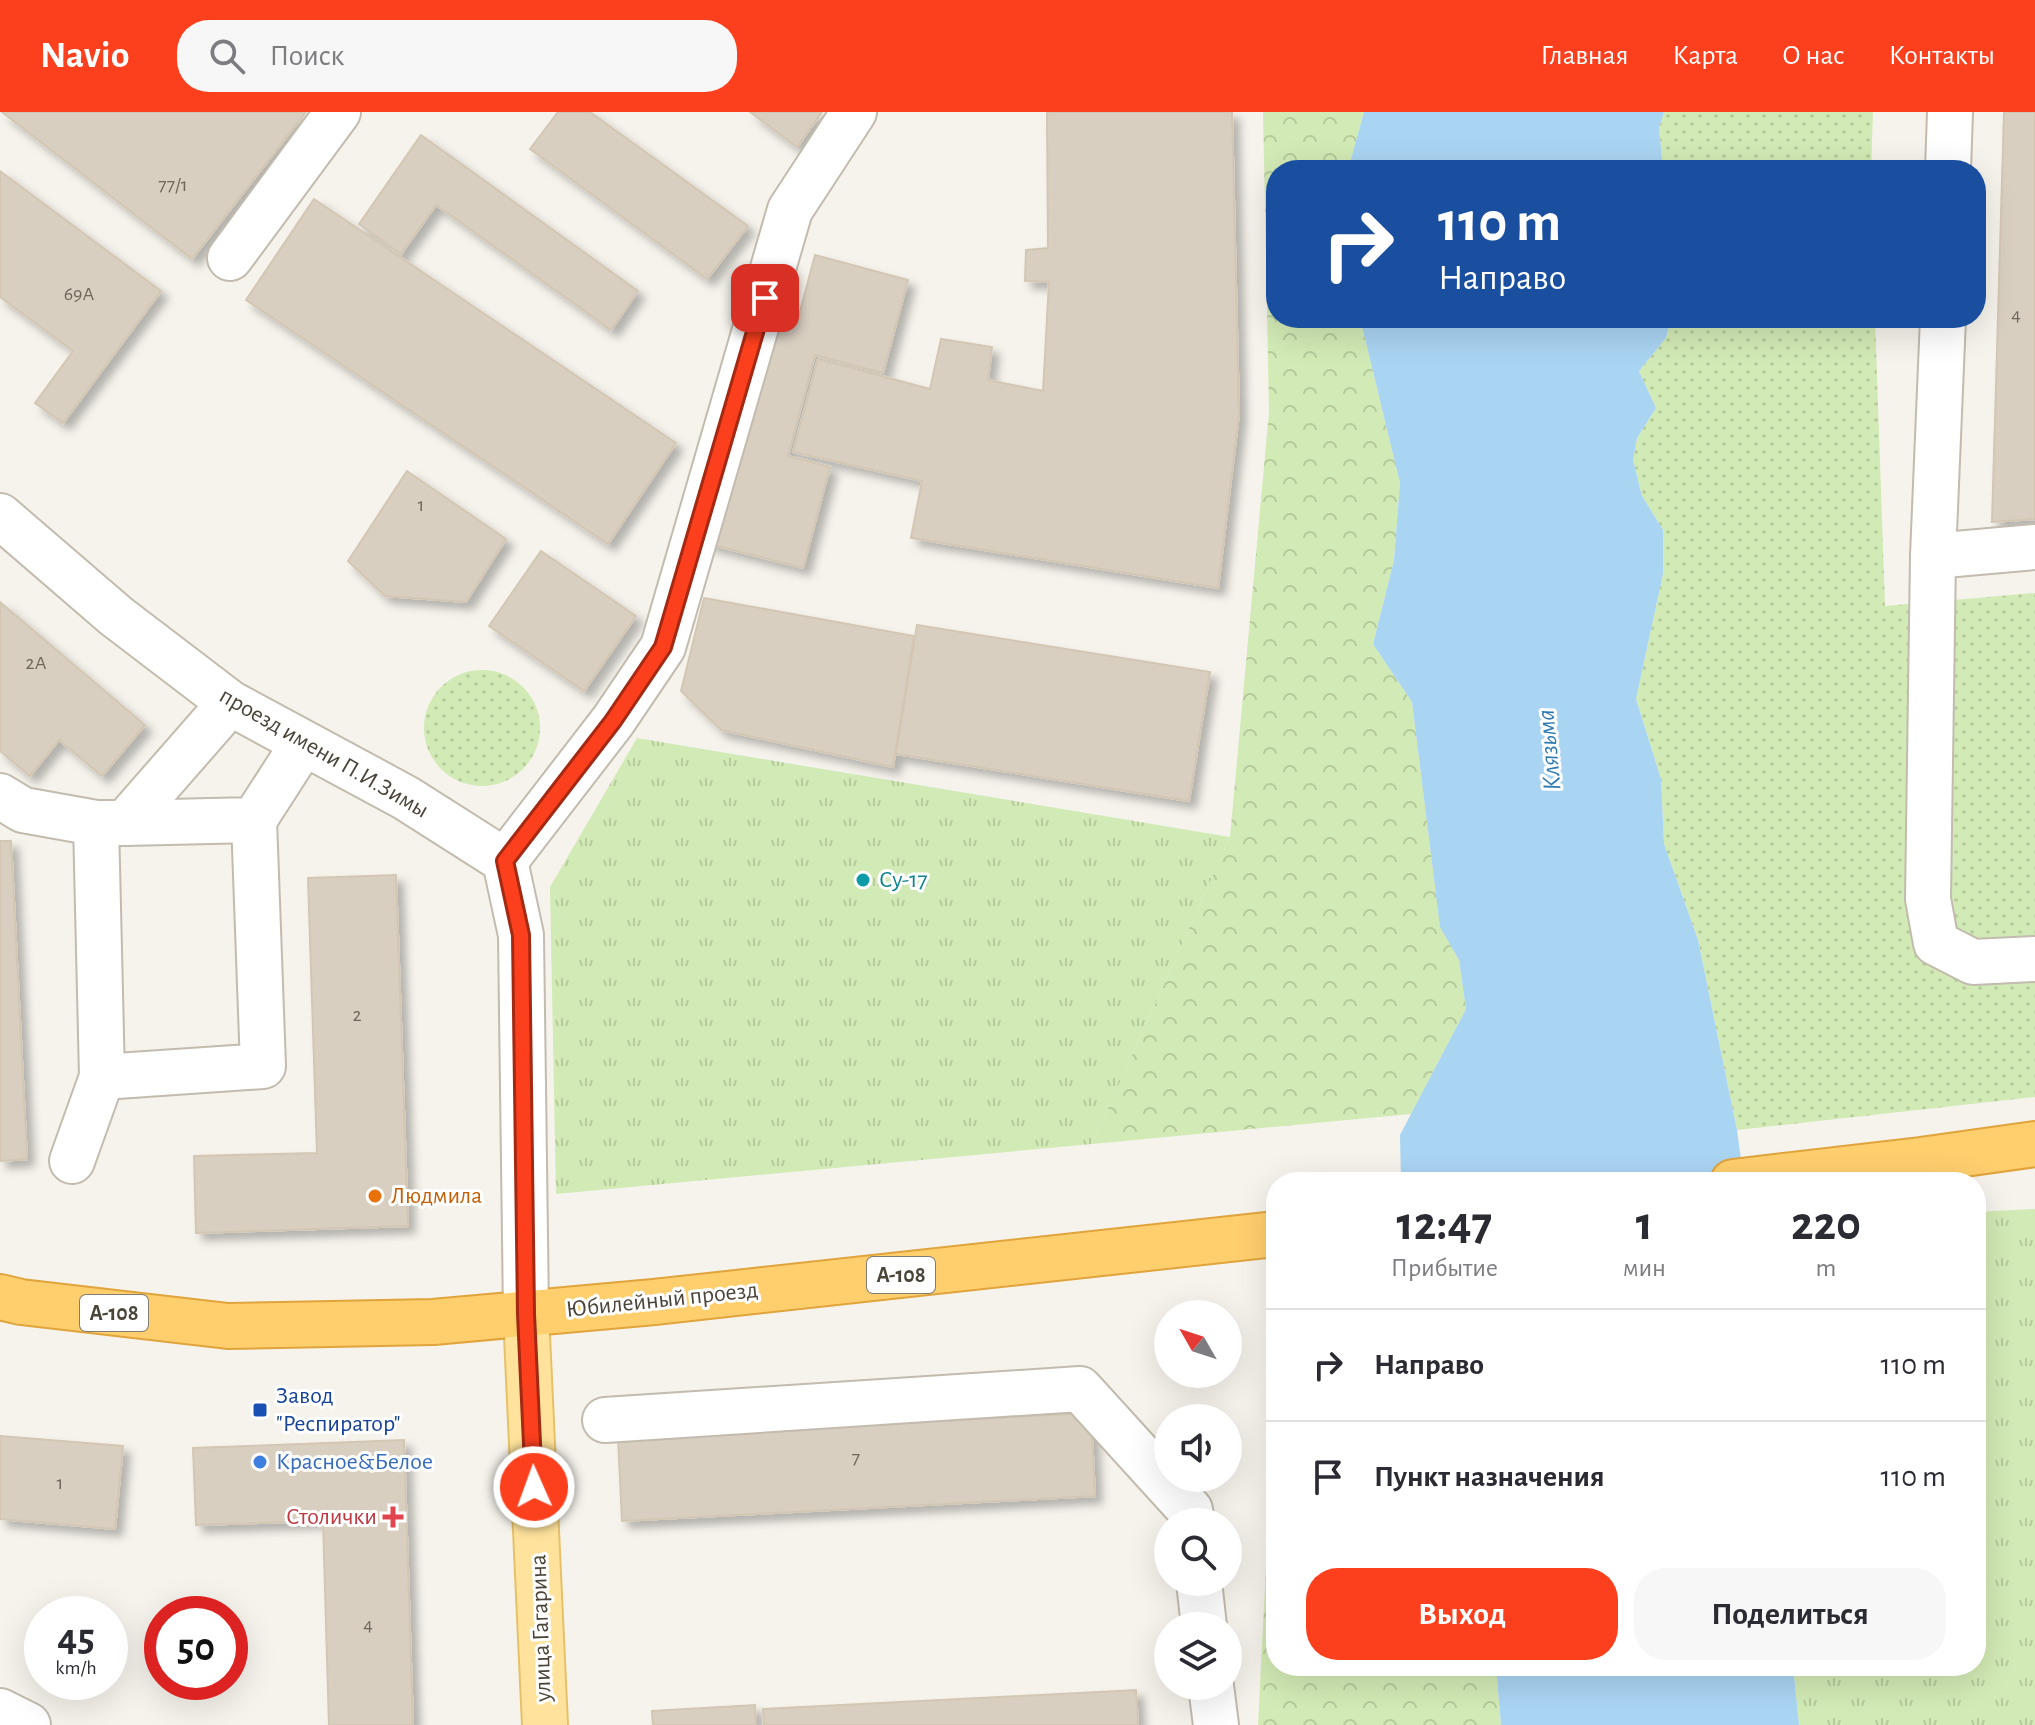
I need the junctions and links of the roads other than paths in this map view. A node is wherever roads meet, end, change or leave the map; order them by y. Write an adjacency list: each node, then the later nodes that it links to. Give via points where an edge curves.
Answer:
1 (338, 112): 5 (street)
2 (854, 112): 15 (street, via 790,210 663,647)
3 (1950, 112): 4 (street)
4 (1948, 160)
5 (230, 258)
6 (1943, 328): 9 (street)
7 (0, 516): 10 (street, проезд имени П.И.Зимы, via 116,616)
8 (2035, 547): 9 (street)
9 (1933, 556): 16 (street, via 1928,899 1936,943 1973,962)
10 (230, 703): 11 (street, проезд имени П.И.Зимы); 14 (street)
11 (303, 744): 13 (street); 15 (street, проезд имени П.И.Зимы, via 406,798)
12 (0, 796): 14 (street, via 23,810)
13 (254, 820): 14 (street); 17 (street, via 263,1066)
14 (110, 823): 17 (street)
15 (505, 861): 23 (street, улица Гагарина, via 521,935)
16 (2035, 959)
17 (102, 1077): 19 (street)
18 (2035, 1144): 20 (highway)
19 (72, 1161)
20 (1818, 1172)
21 (1266, 1235): 23 (highway, Юбилейный проезд / А-108)
22 (0, 1297): 23 (highway, Юбилейный проезд / А-108, via 228,1326 433,1322)
23 (526, 1314): 29 (main road, улица Гагарина)
24 (605, 1420): 25 (street, via 1080,1389)
25 (1188, 1508)
26 (1213, 1700): 30 (street)
27 (0, 1711): 28 (street)
28 (28, 1725)
29 (545, 1725)
30 (1216, 1725)

